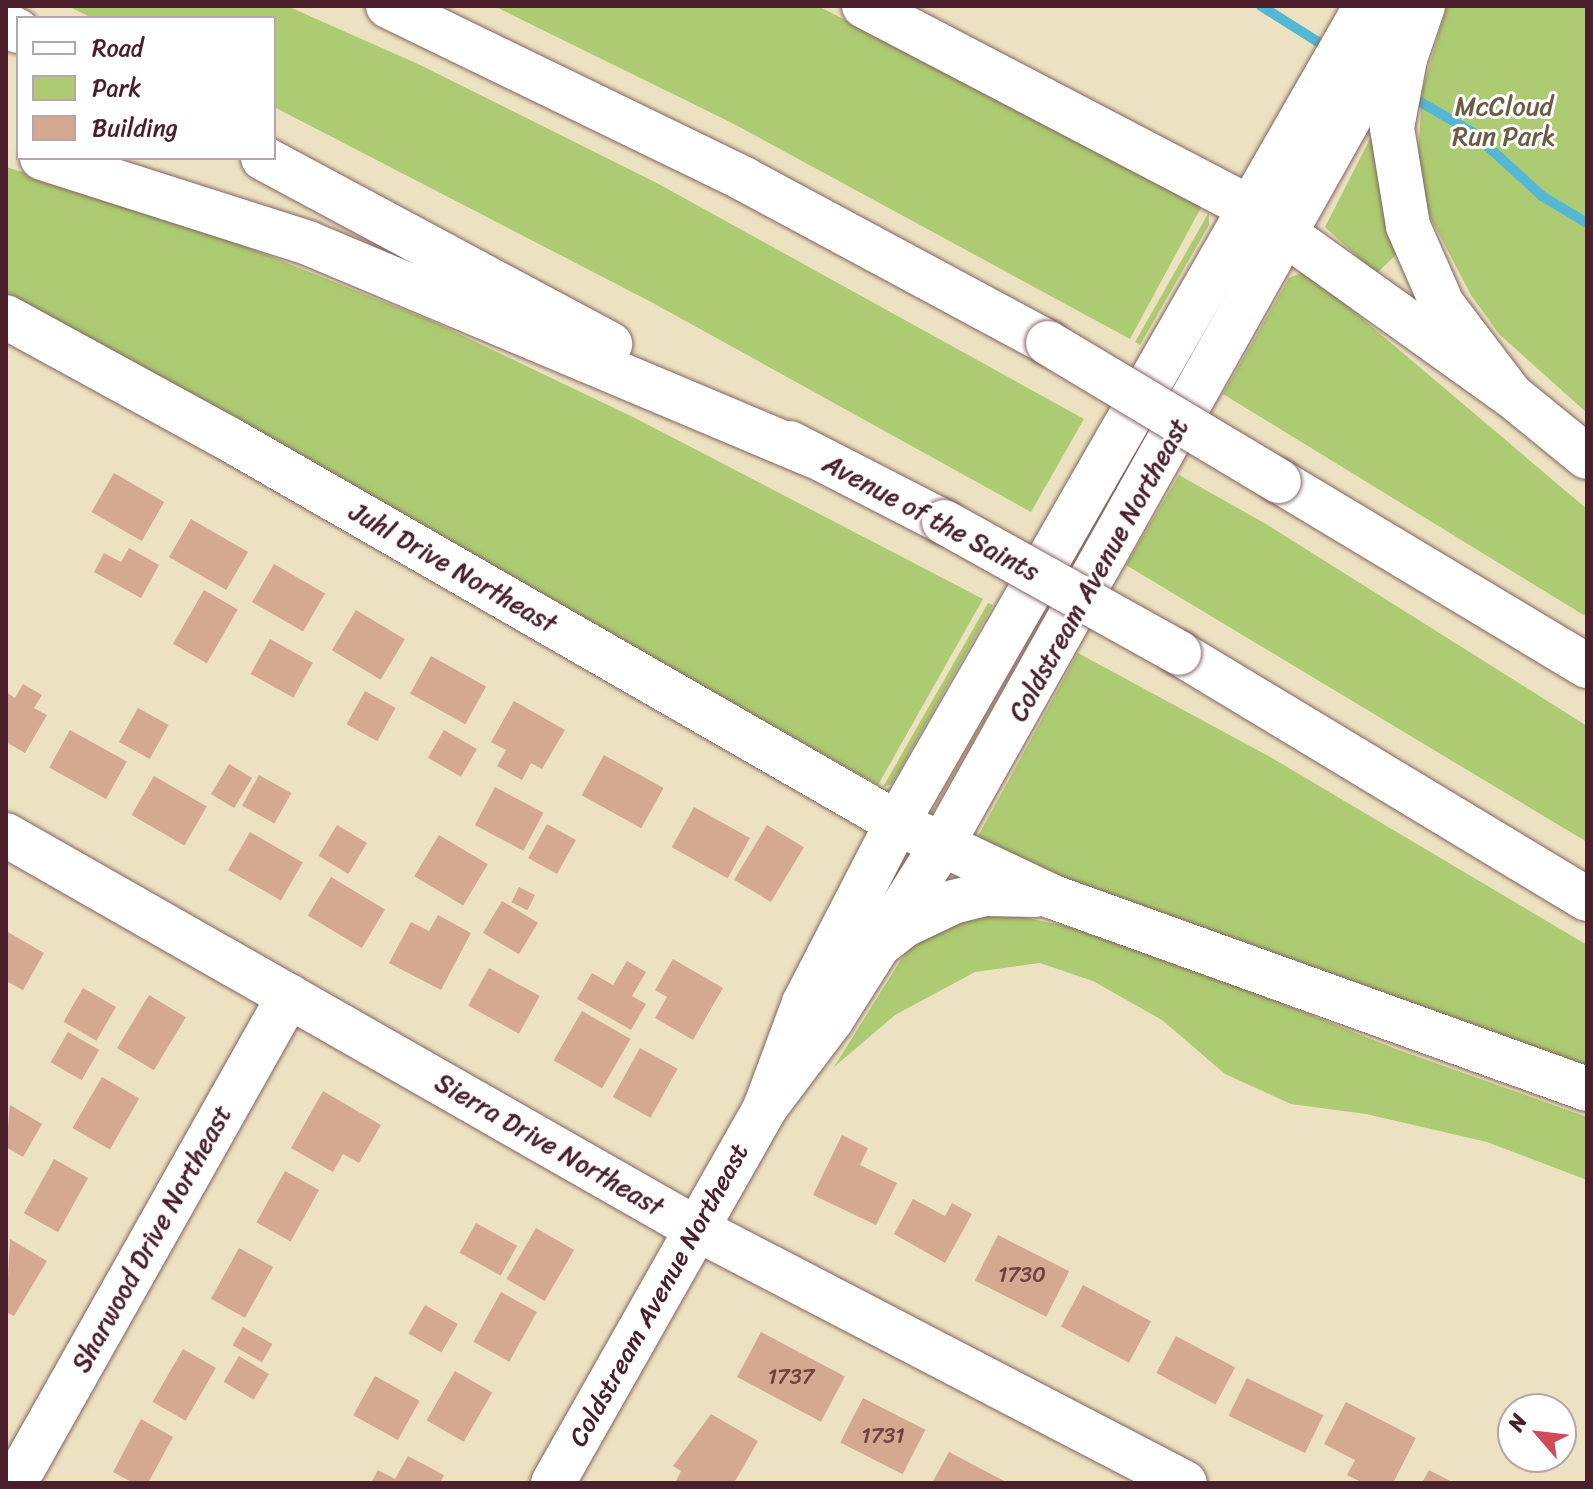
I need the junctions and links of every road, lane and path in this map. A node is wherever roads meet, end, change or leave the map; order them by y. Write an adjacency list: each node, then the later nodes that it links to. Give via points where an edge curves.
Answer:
1 (388, 6): 13 (main road, bridge, via 744,179 1048,343)
2 (864, 6): 7 (main road)
3 (1405, 11): 4 (main road); 7 (main road, Coldstream Avenue Northeast, via 1320,86)
4 (1375, 118): 8 (main road, Coldstream Avenue Northeast); 10 (main road, via 1408,226 1442,304)
5 (48, 160): 11 (main road, via 308,243)
6 (267, 160): 11 (main road, Avenue of the Saints)
7 (1248, 207): 8 (main road); 14 (main road, Coldstream Avenue Northeast)
8 (1288, 233): 10 (main road); 16 (main road, Coldstream Avenue Northeast)
9 (10, 328): 14 (main road, Juhl Drive Northeast)
10 (1511, 395): 12 (main road)
11 (814, 456): 18 (main road, Avenue of the Saints, bridge, via 1179,653)
12 (1587, 457)
13 (1587, 666)
14 (897, 823): 16 (main road, Juhl Drive Northeast); 22 (main road, Coldstream Avenue Northeast, via 804,1003)
15 (6, 835): 20 (main road, Sierra Drive Northeast)
16 (942, 845): 17 (main road, Juhl Drive Northeast); 19 (main road, Coldstream Avenue Northeast)
17 (1053, 897): 19 (main road, via 984,894 953,902 905,925); 21 (main road)
18 (1587, 899)
19 (879, 945): 22 (main road, Coldstream Avenue Northeast)
20 (289, 996): 23 (main road, Sierra Drive Northeast); 24 (main road, Sharwood Drive Northeast)
21 (1587, 1089)
22 (765, 1108): 23 (main road, Coldstream Avenue Northeast)
23 (695, 1228): 25 (main road, Coldstream Avenue Northeast); 26 (main road, Sierra Drive Northeast)
24 (15, 1483)
25 (553, 1483)
26 (1185, 1483)

